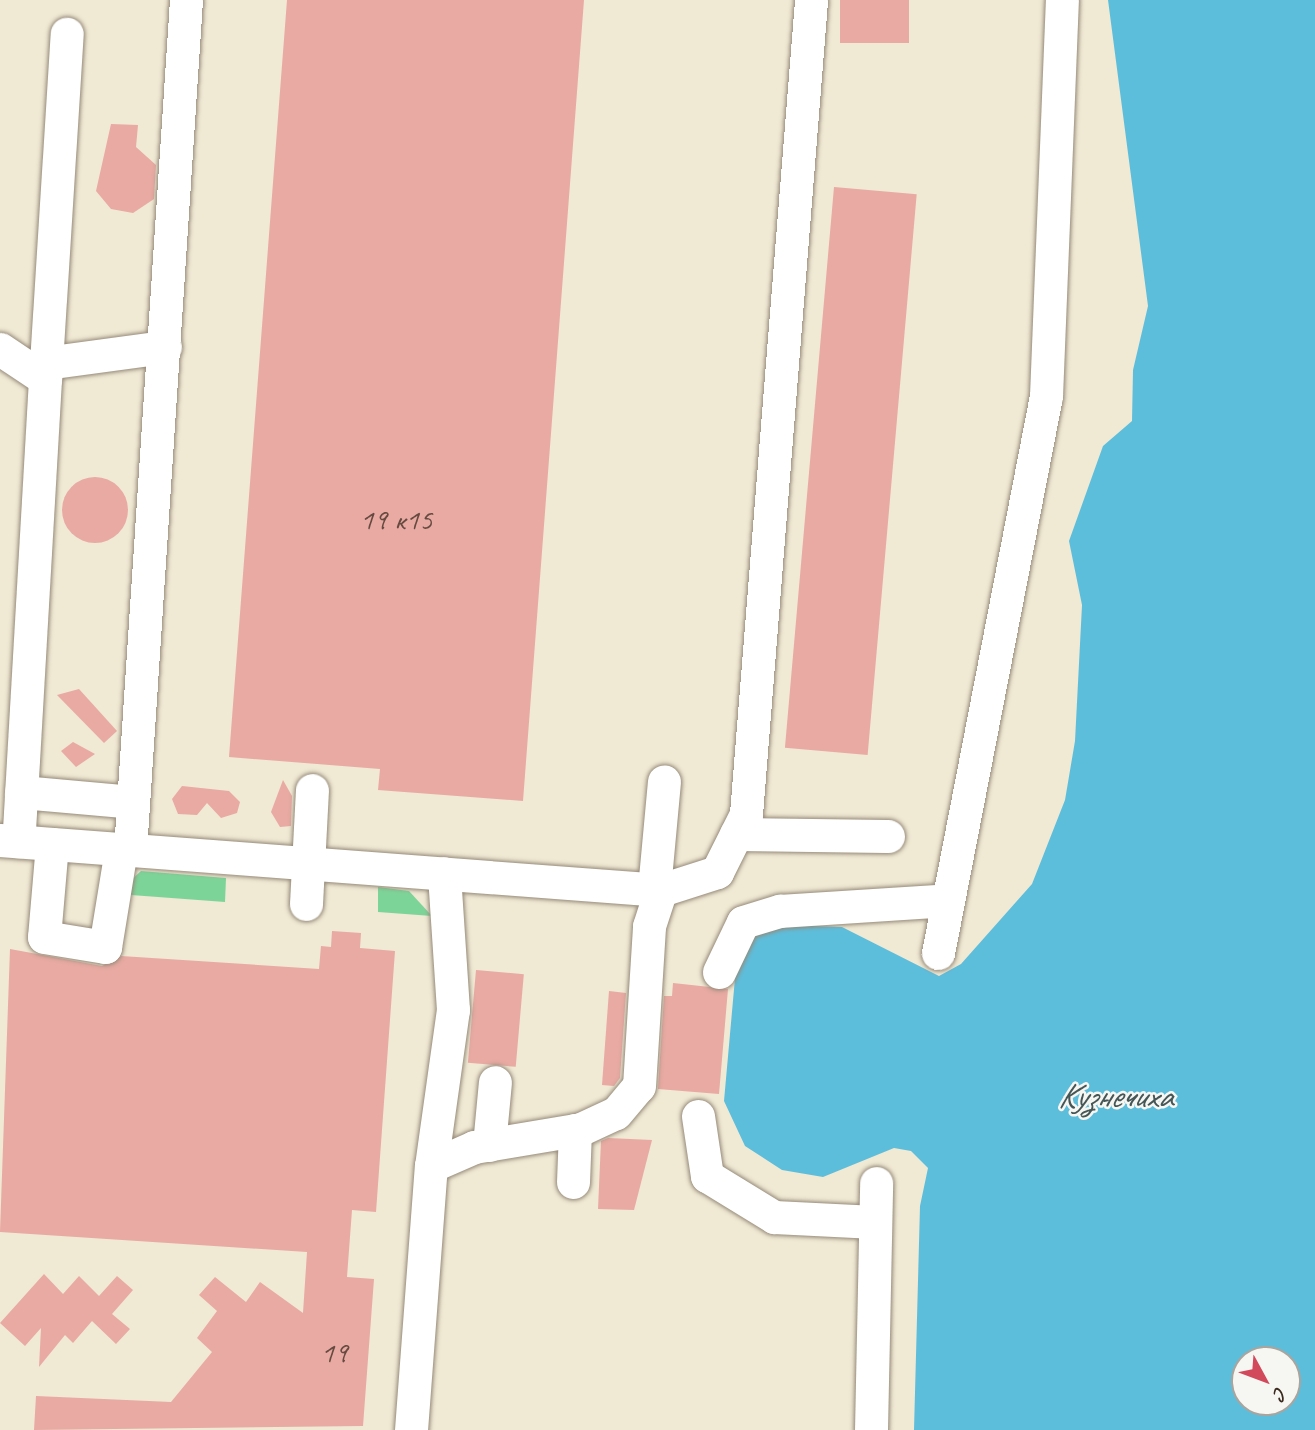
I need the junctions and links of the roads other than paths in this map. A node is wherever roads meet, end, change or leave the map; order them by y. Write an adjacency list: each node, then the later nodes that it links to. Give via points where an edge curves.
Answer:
1 (186, 0): 5 (lane)
2 (811, 0): 12 (lane, via 746,814)
3 (1062, 0): 20 (lane, via 1046,396)
4 (67, 34): 7 (lane)
5 (165, 347): 7 (lane); 11 (lane)
6 (0, 349): 7 (lane)
7 (46, 371): 10 (lane)
8 (664, 781): 19 (lane)
9 (312, 790): 17 (lane)
10 (21, 792): 11 (lane); 14 (lane)
11 (133, 802): 16 (lane)
12 (736, 834): 13 (lane); 19 (lane, via 717,872)
13 (888, 836)
14 (9, 840): 15 (lane)
15 (52, 844): 16 (lane); 16 (lane, via 44,937 105,947)
16 (125, 849): 17 (lane)
17 (306, 863): 18 (lane); 21 (lane)
18 (444, 873): 19 (lane); 28 (lane, via 453,1010)
19 (657, 889): 26 (lane, via 649,926 639,1086 616,1113)
20 (948, 900): 22 (lane); 23 (lane, via 780,911 743,922)
21 (306, 904)
22 (938, 953)
23 (719, 972)
24 (495, 1083): 27 (lane)
25 (698, 1116): 31 (lane, via 707,1176 774,1217)
26 (575, 1130): 27 (lane); 29 (lane)
27 (489, 1144): 28 (lane)
28 (431, 1166): 32 (lane)
29 (573, 1182)
30 (876, 1183): 31 (lane)
31 (875, 1222): 33 (lane)
32 (411, 1430)
33 (871, 1430)

